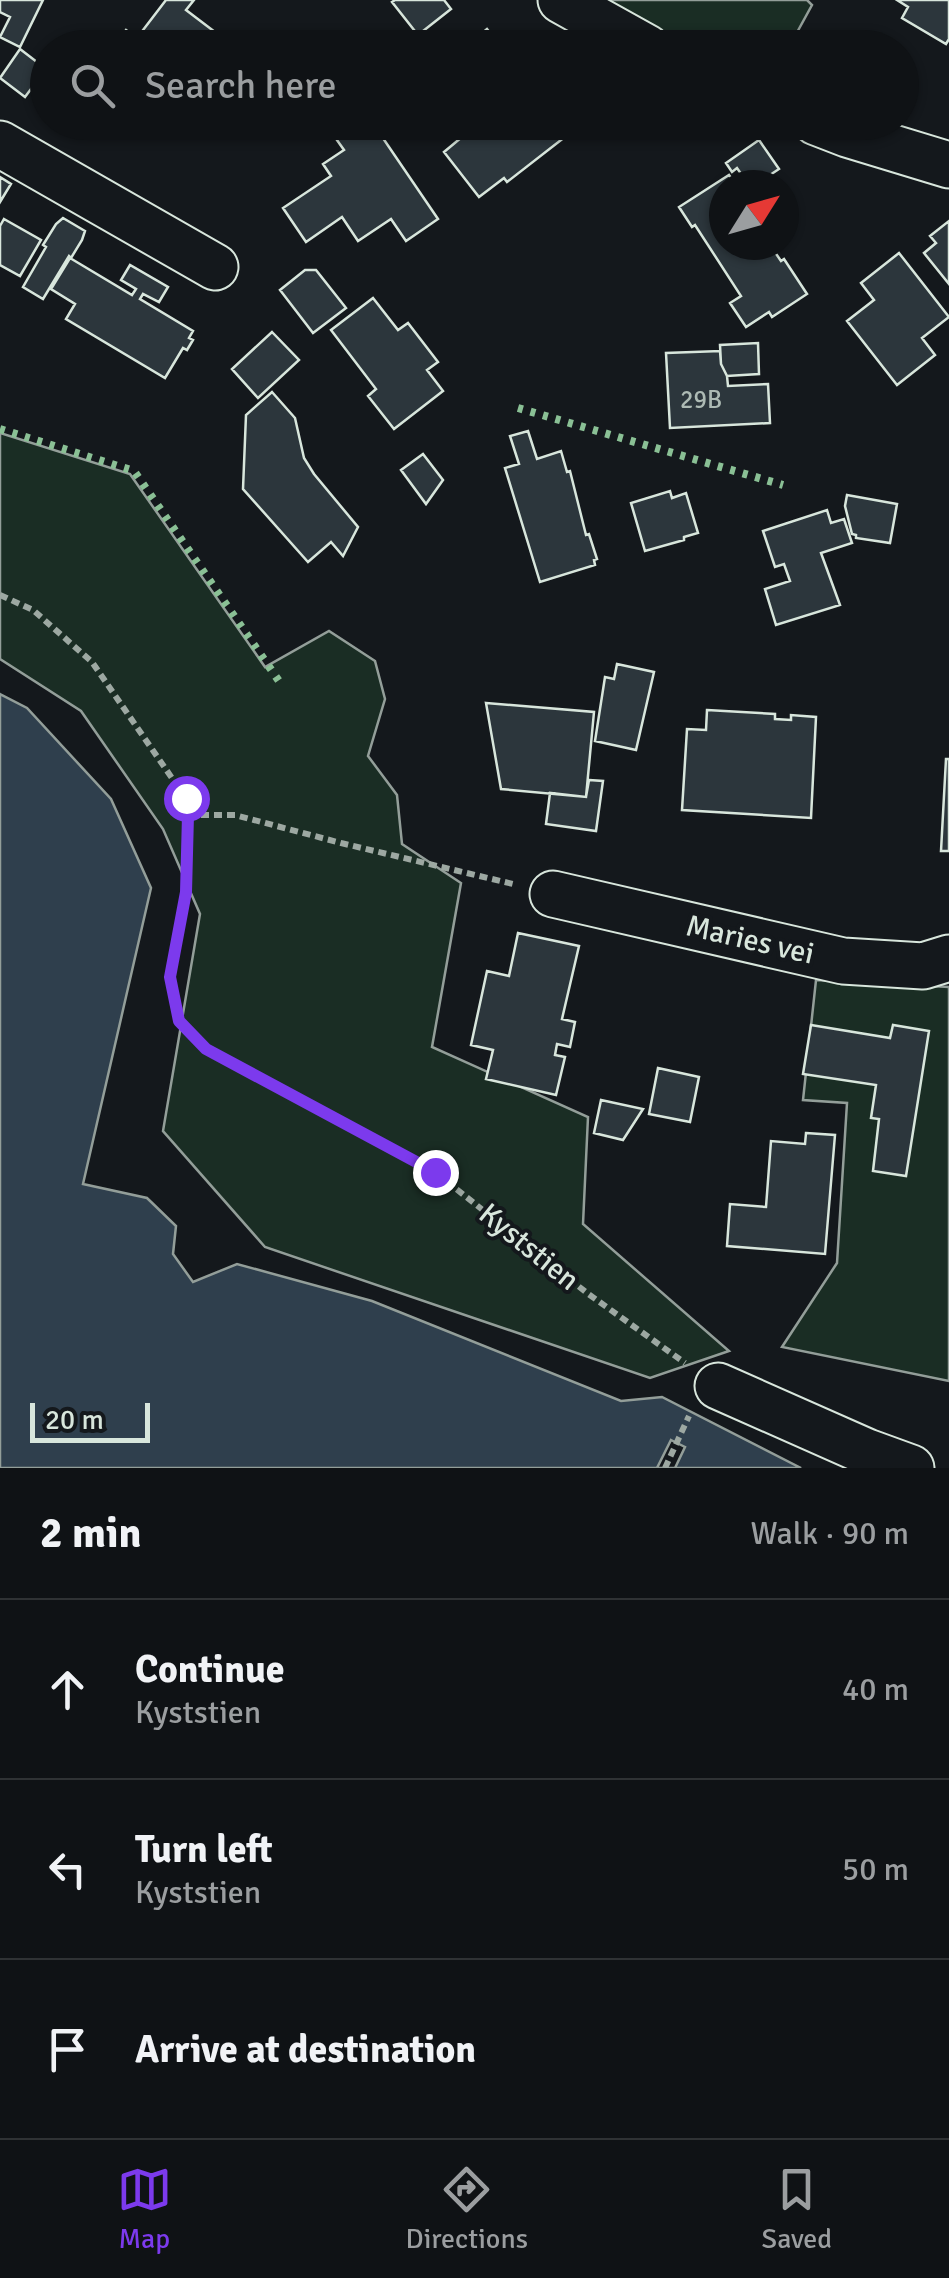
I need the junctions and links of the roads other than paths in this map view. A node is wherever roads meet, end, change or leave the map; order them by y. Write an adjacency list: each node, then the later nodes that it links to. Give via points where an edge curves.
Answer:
1 (562, 0): 2 (street)
2 (615, 30)
3 (867, 140): 5 (street)
4 (0, 144): 6 (street)
5 (949, 164)
6 (214, 267)
7 (552, 894): 8 (street, Maries vei, via 843,960 922,966)
8 (949, 958)
9 (705, 1398): 10 (street)
10 (911, 1468)

